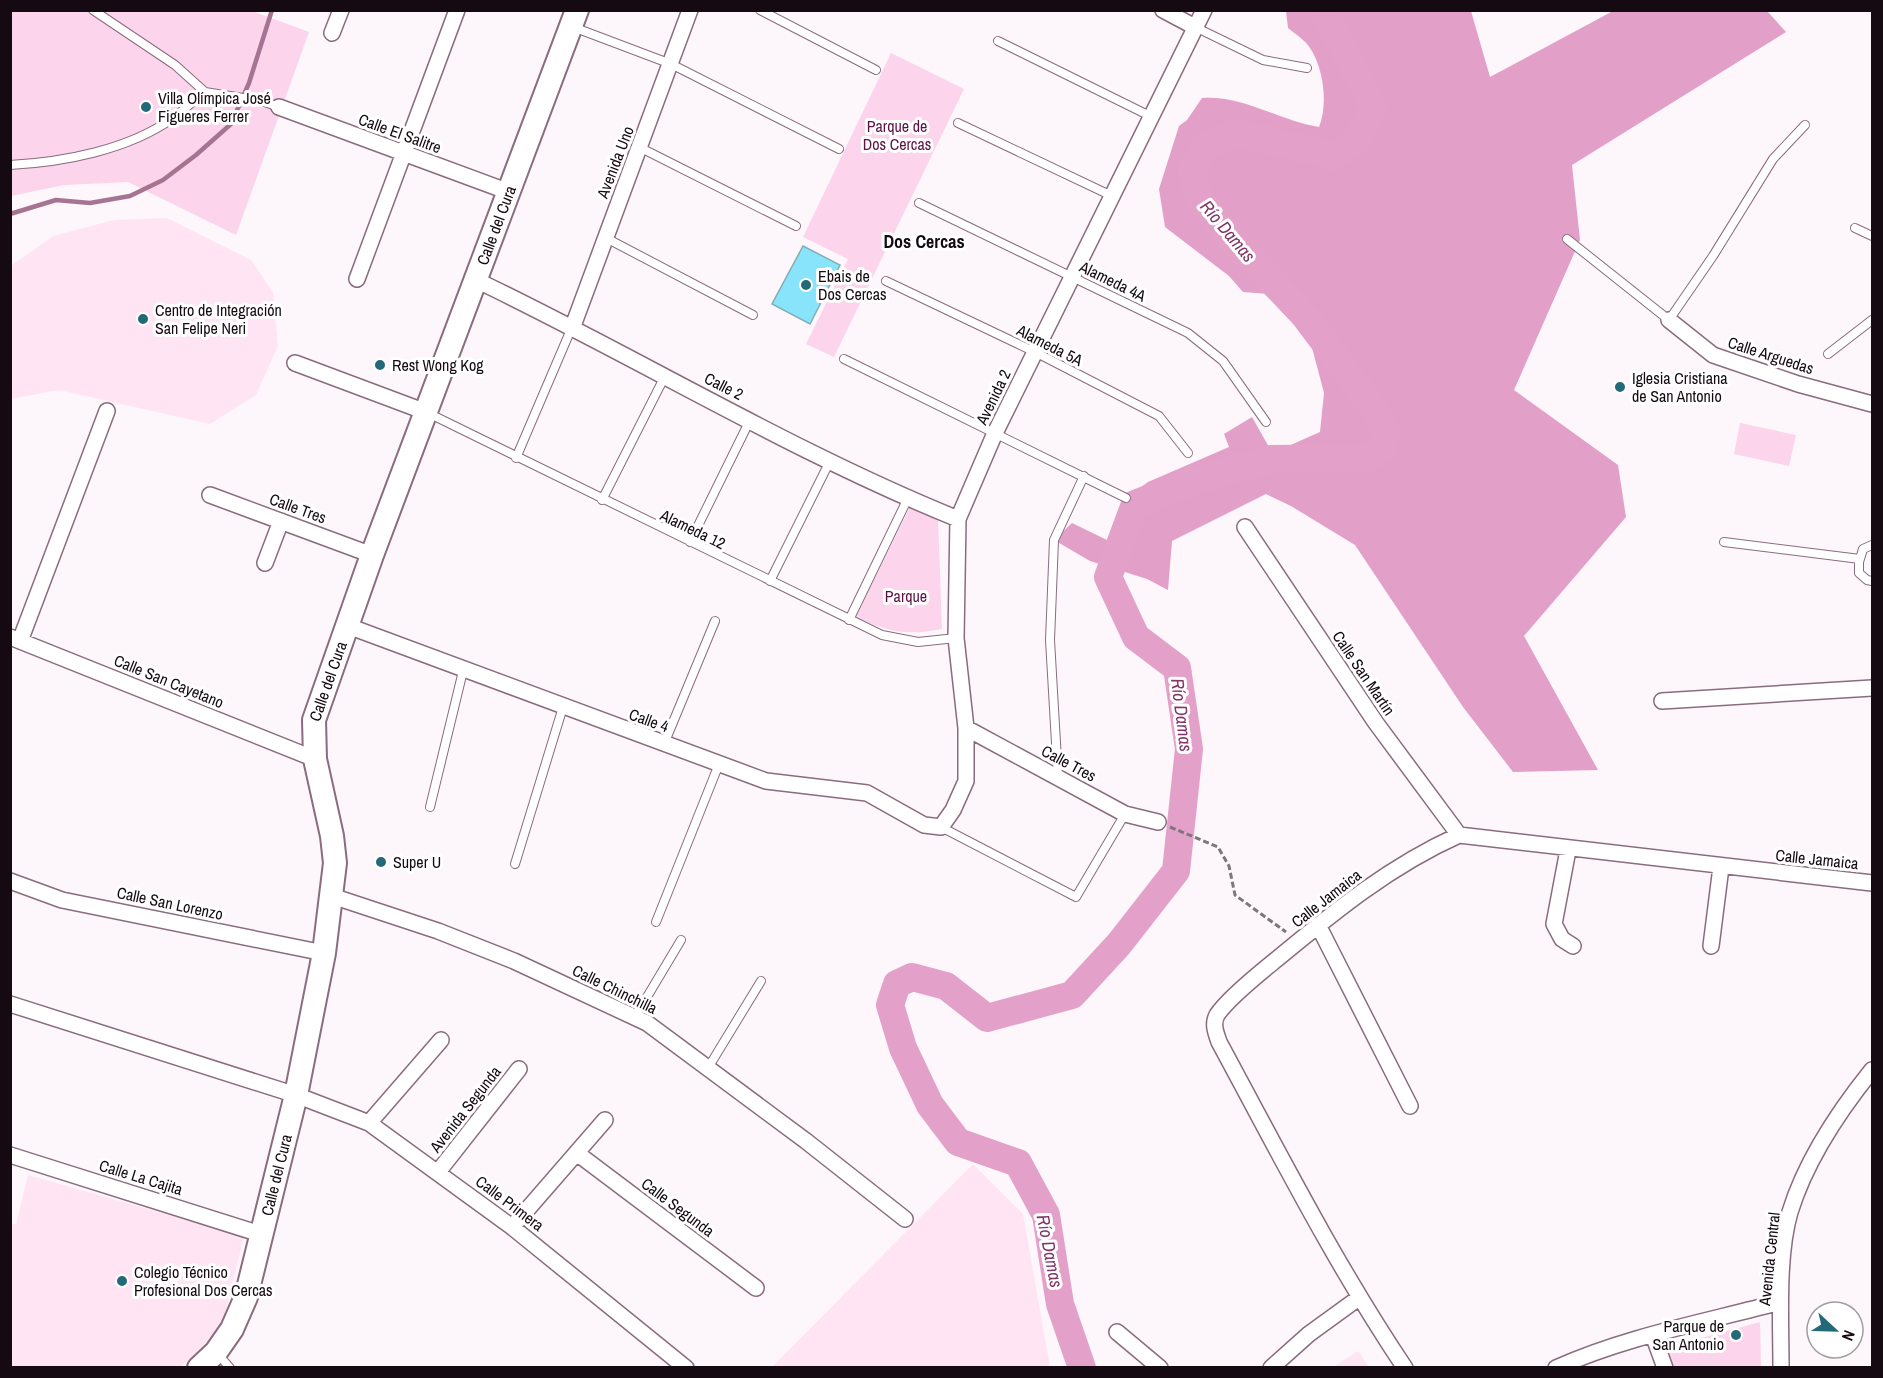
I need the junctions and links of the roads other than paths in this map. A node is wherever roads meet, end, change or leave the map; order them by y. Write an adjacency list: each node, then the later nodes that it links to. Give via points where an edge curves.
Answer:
1 (93, 10): 15 (lane, via 175,65)
2 (341, 10): 10 (street)
3 (458, 10): 22 (street)
4 (690, 10): 12 (street, Avenida Uno)
5 (759, 10): 14 (lane)
6 (1163, 10): 9 (street)
7 (1204, 10): 9 (street, Avenida 2)
8 (574, 18): 12 (lane); 24 (street, Calle del Cura)
9 (1195, 27): 13 (lane, via 1263,60); 17 (street, Avenida 2)
10 (332, 33)
11 (998, 41): 17 (lane)
12 (671, 64): 20 (street, Avenida Uno); 21 (lane)
13 (1307, 68)
14 (876, 70)
15 (205, 92): 16 (lane); 23 (lane, via 172,119 127,141 94,152)
16 (279, 107): 22 (street, Calle El Salitre)
17 (1152, 117): 25 (street, Avenida 2)
18 (958, 123): 25 (lane)
19 (1805, 125): 37 (lane, via 1773,159)
20 (639, 147): 27 (lane); 30 (street, Avenida Uno)
21 (839, 149)
22 (403, 153): 24 (street, Calle El Salitre); 33 (street)
23 (10, 165)
24 (509, 192): 34 (street, Calle del Cura)
25 (1112, 196): 32 (street, Avenida 2)
26 (919, 203): 32 (lane, Alameda 4A)
27 (796, 226)
28 (1855, 228): 29 (lane)
29 (1872, 236)
30 (606, 238): 36 (lane); 39 (street, Avenida Uno)
31 (1567, 239): 37 (lane)
32 (1072, 276): 40 (street, Avenida 2); 49 (lane, Alameda 4A, via 1188,333 1223,361)
33 (357, 279)
34 (476, 280): 39 (street, Calle 2); 47 (street, Calle del Cura)
35 (886, 281): 40 (lane, Alameda 5A)
36 (753, 315)
37 (1669, 320): 45 (street, Calle Arguedas, via 1713,355)
38 (1872, 320): 41 (lane)
39 (573, 326): 44 (street, Calle 2); 52 (lane)
40 (1035, 352): 50 (street, Avenida 2); 51 (lane, Alameda 5A, via 1159,416)
41 (1828, 354)
42 (844, 359): 50 (lane)
43 (295, 363): 47 (street)
44 (665, 376): 48 (street, Calle 2); 58 (lane)
45 (1872, 404)
46 (107, 411): 74 (street)
47 (426, 412): 52 (lane, Alameda 12); 65 (street, Calle del Cura)
48 (750, 420): 53 (street, Calle 2); 62 (lane)
49 (1266, 422)
50 (995, 433): 54 (lane); 59 (street, Avenida 2)
51 (1188, 453)
52 (516, 458): 58 (lane, Alameda 12)
53 (831, 460): 56 (street, Calle 2); 68 (lane)
54 (1084, 476): 57 (lane); 83 (lane, via 1054,540 1050,640)
55 (210, 495): 60 (street, Calle Tres)
56 (908, 498): 59 (street, Calle 2); 70 (lane)
57 (1126, 498)
58 (602, 500): 62 (lane, Alameda 12)
59 (958, 519): 73 (street, Avenida 2)
60 (281, 521): 65 (street, Calle Tres); 67 (street)
61 (1245, 527): 88 (street, Calle San Martín, via 1376,723)
62 (690, 542): 68 (lane, Alameda 12)
63 (1724, 542): 66 (lane)
64 (1872, 545): 66 (lane, via 1863,549)
65 (372, 555): 72 (street, Calle del Cura)
66 (1860, 559): 69 (lane, via 1859,573)
67 (265, 563)
68 (770, 581): 70 (lane, Alameda 12)
69 (1872, 581)
70 (849, 620): 73 (lane, Alameda 12, via 882,635 918,642)
71 (715, 621): 80 (lane)
72 (348, 626): 75 (street, Calle 4); 81 (street, Calle del Cura, via 314,720)
73 (956, 638): 79 (street, Avenida 2)
74 (15, 639): 81 (street, Calle San Cayetano)
75 (463, 671): 78 (street, Calle 4); 84 (lane)
76 (1872, 688): 77 (street)
77 (1662, 701)
78 (563, 707): 80 (street, Calle 4); 90 (lane)
79 (966, 728): 83 (street, Calle Tres); 87 (street, Avenida 2, via 966,781)
80 (664, 744): 82 (street, Calle 4)
81 (315, 759): 94 (street, Calle del Cura, via 332,836)
82 (719, 764): 87 (street, Calle 4, via 766,781 867,793 924,825); 95 (lane)
83 (1058, 778): 85 (street, Calle Tres)
84 (430, 807)
85 (1125, 814): 86 (street, Calle Tres); 87 (lane, via 1076,897)
86 (1158, 822)
87 (940, 827)
88 (1459, 836): 89 (street, Calle Jamaica); 96 (street, Calle Jamaica, via 1424,851 1354,895)
89 (1568, 850): 91 (street, Calle Jamaica); 98 (street, via 1554,924 1562,939)
90 (516, 864)
91 (1721, 867): 93 (street, Calle Jamaica); 99 (street)
92 (10, 881): 100 (street, Calle San Lorenzo, via 62,900)
93 (1872, 883)
94 (332, 896): 100 (street, Calle del Cura); 103 (street, Calle Chinchilla, via 514,961)
95 (656, 922)
96 (1318, 926): 109 (street); 119 (street, Calle Jamaica, via 1253,979 1216,1016 1214,1029)
97 (681, 940): 103 (lane)
98 (1573, 946)
99 (1711, 946)
100 (324, 953): 108 (street, Calle del Cura)
101 (761, 981): 105 (lane)
102 (10, 1004): 108 (street)
103 (635, 1017): 105 (street, Calle Chinchilla)
104 (441, 1040): 111 (street)
105 (708, 1068): 115 (street, Calle Chinchilla)
106 (519, 1069): 114 (street, Avenida Segunda)
107 (1872, 1070): 120 (street, Avenida Central, via 1817,1150 1790,1212)
108 (296, 1095): 111 (street, Calle Primera); 117 (street, Calle del Cura)
109 (1410, 1106)
110 (605, 1120): 112 (street)
111 (369, 1123): 114 (street, Calle Primera)
112 (578, 1154): 116 (street); 118 (street, Calle Segunda)
113 (10, 1155): 117 (street, Calle La Cajita)
114 (438, 1172): 116 (street, Calle Primera)
115 (905, 1219)
116 (512, 1227): 125 (street, Calle Primera)
117 (260, 1234): 123 (street, Calle del Cura, via 246,1297)
118 (756, 1288)
119 (1360, 1297): 127 (street); 128 (street, Calle Jamaica)
120 (1780, 1302): 122 (street); 131 (street, Avenida Central)
121 (1118, 1332): 126 (street)
122 (1653, 1335): 129 (street); 130 (street)
123 (223, 1360): 124 (street, Calle del Cura)
124 (199, 1368)
125 (686, 1368)
126 (1160, 1368)
127 (1271, 1368)
128 (1405, 1368)
129 (1556, 1368)
130 (1665, 1368)
131 (1781, 1368)

